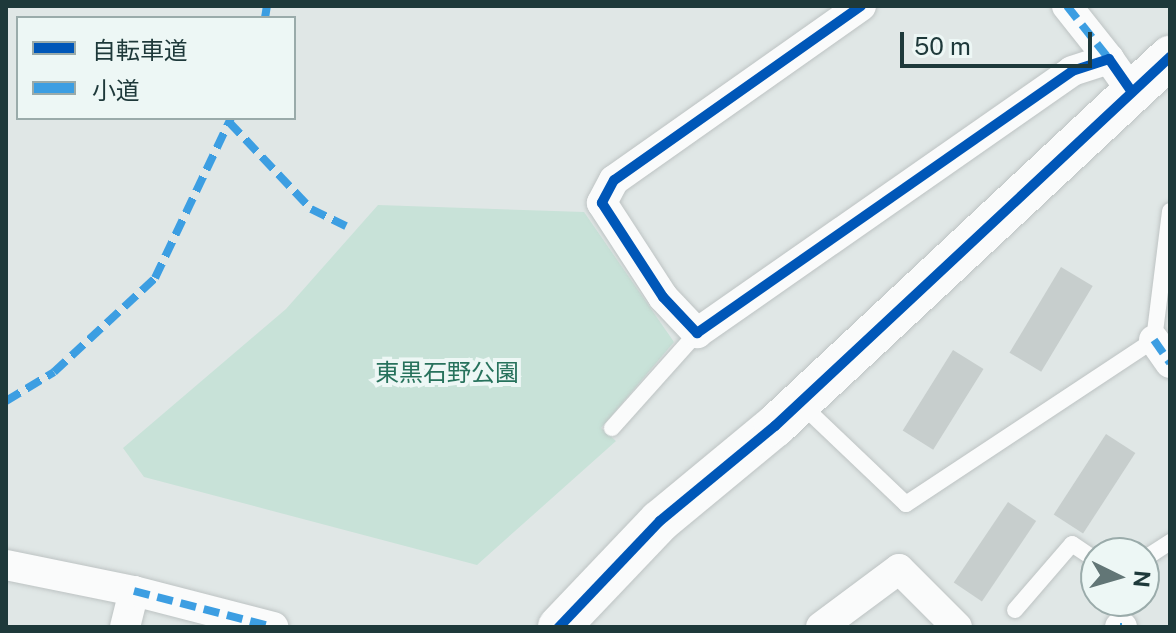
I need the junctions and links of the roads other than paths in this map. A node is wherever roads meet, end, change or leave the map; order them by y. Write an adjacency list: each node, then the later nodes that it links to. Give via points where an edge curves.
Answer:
1 (861, 6): 6 (street, via 614,180 602,203 663,297)
2 (1067, 6): 4 (street)
3 (1170, 57): 4 (street)
4 (1120, 76): 6 (street, via 1072,71); 8 (street)
5 (1170, 211): 7 (lane)
6 (697, 333): 9 (lane)
7 (1162, 351): 8 (lane, via 906,504)
8 (799, 403): 16 (street, via 660,521)
9 (612, 428)
10 (1080, 549): 13 (lane, via 1072,544)
11 (6, 565): 12 (street)
12 (134, 591): 14 (street); 15 (street)
13 (1015, 610)
14 (125, 627)
15 (273, 627)
16 (559, 627)
17 (821, 627): 18 (street, via 899,569)
18 (957, 627)

